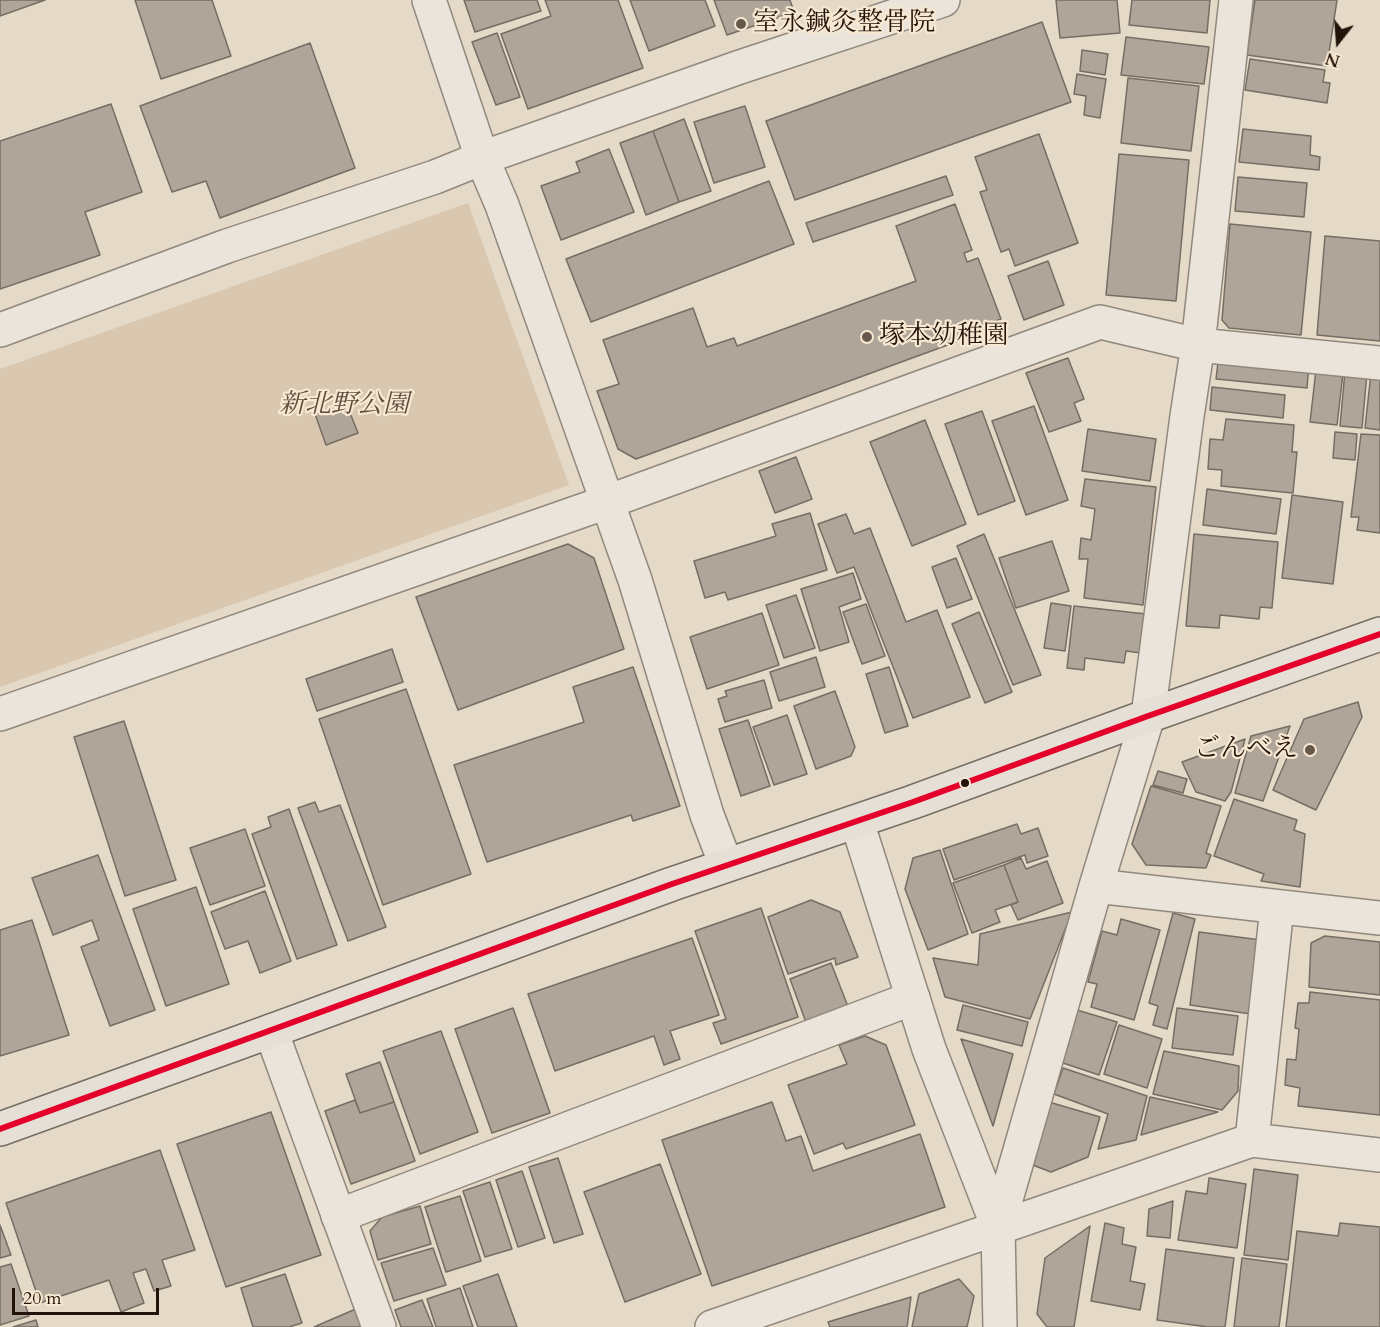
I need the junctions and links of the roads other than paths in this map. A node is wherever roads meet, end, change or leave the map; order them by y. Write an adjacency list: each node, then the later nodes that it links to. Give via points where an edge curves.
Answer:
1 (429, 0): 4 (street)
2 (943, 0): 4 (street)
3 (1236, 0): 6 (street)
4 (482, 158): 5 (street); 8 (street)
5 (0, 330)
6 (1198, 345): 7 (street); 8 (street, via 1100,322); 11 (street)
7 (1380, 363)
8 (607, 502): 10 (street); 13 (street)
9 (1380, 634): 11 (main road)
10 (0, 714)
11 (1148, 716): 12 (main road); 14 (street)
12 (857, 822): 13 (main road); 17 (street)
13 (726, 865): 18 (main road)
14 (1096, 886): 15 (street); 23 (street)
15 (1278, 907): 16 (street); 20 (street)
16 (1380, 918)
17 (913, 998): 22 (street); 23 (street)
18 (271, 1031): 19 (main road); 22 (street)
19 (0, 1129)
20 (1252, 1140): 21 (street); 23 (street)
21 (1380, 1155)
22 (338, 1216): 24 (street)
23 (998, 1227): 25 (street); 26 (street)
24 (379, 1327)
25 (712, 1327)
26 (1000, 1327)

